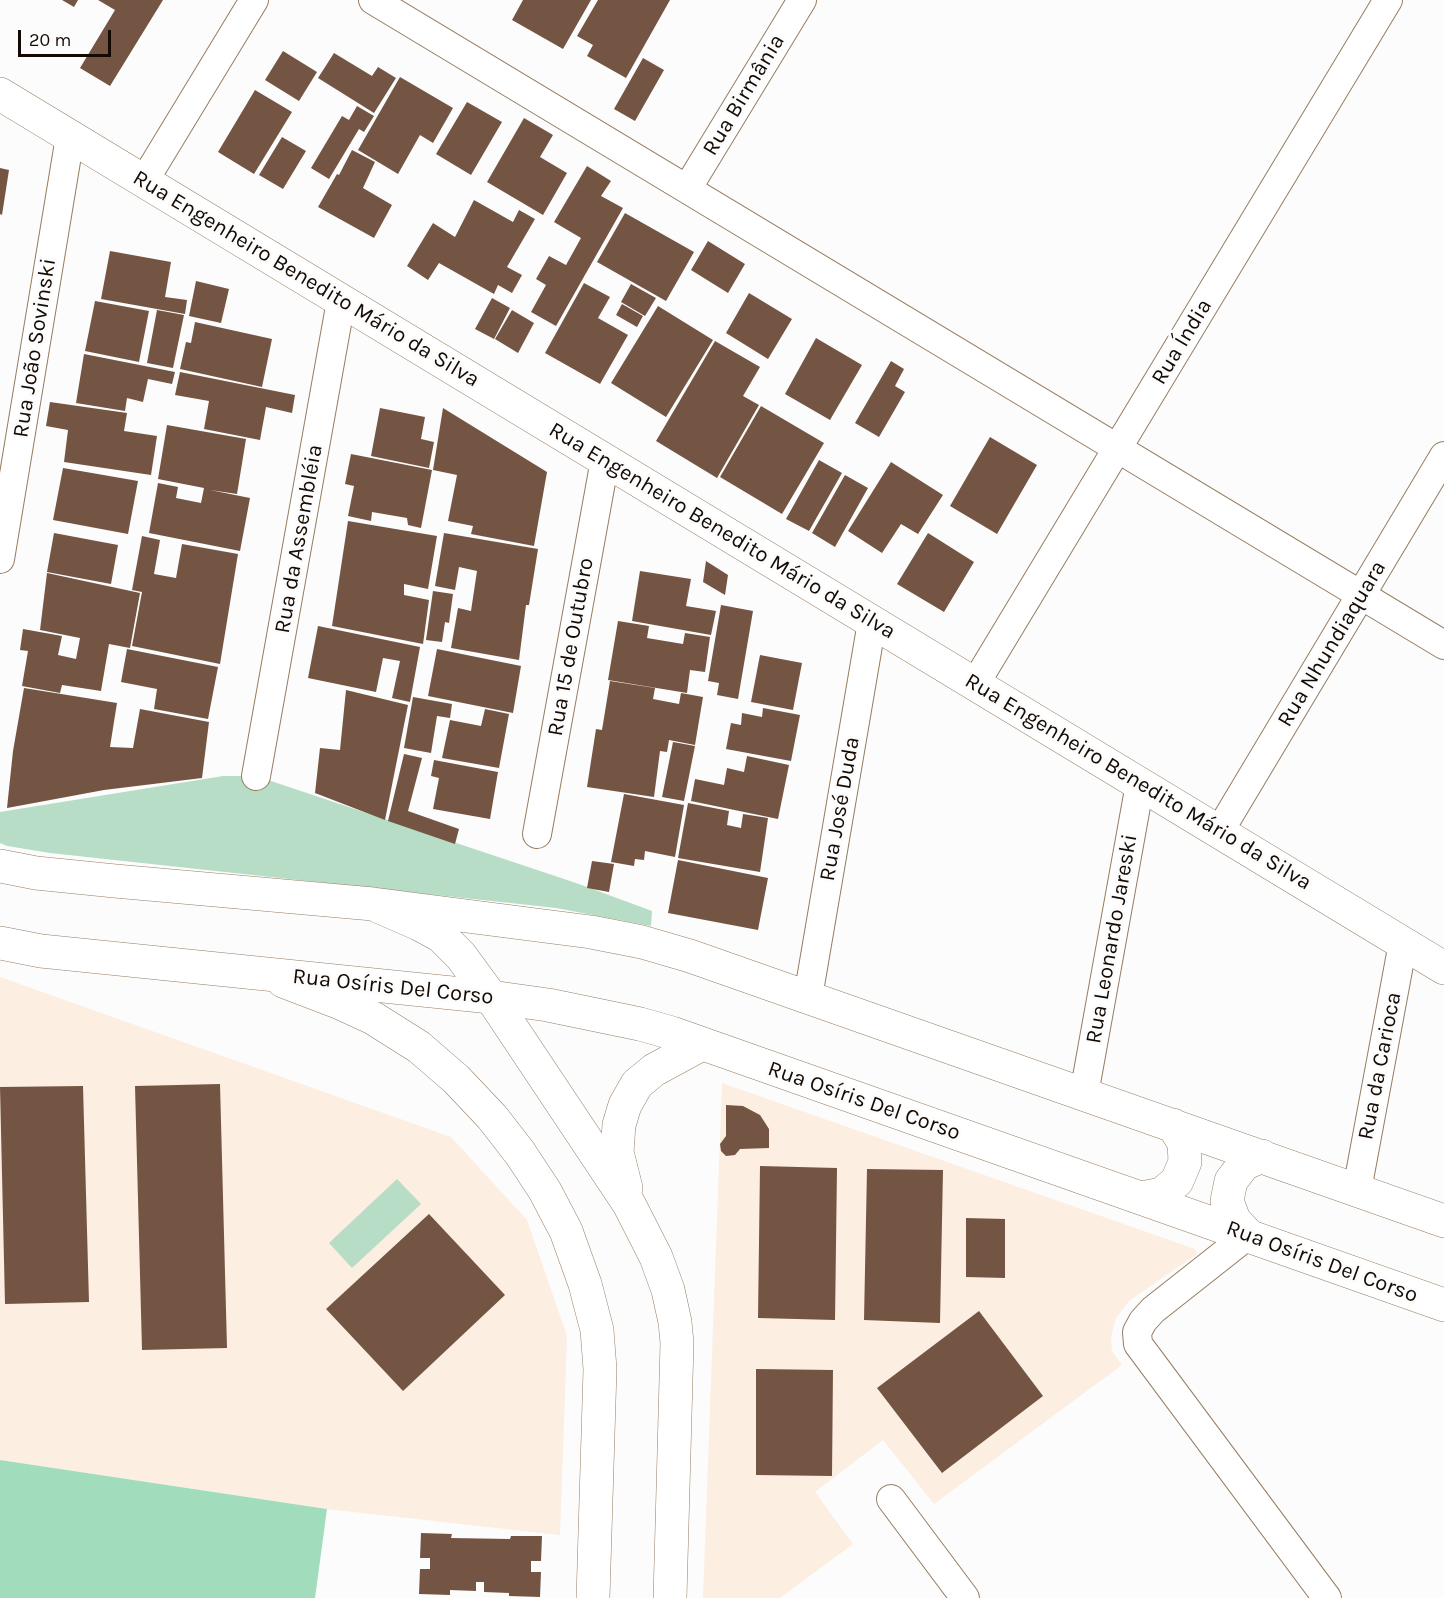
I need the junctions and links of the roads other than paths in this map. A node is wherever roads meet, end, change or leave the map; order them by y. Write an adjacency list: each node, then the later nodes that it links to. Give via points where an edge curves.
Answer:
1 (254, 0): 7 (street)
2 (373, 0): 8 (street)
3 (802, 0): 8 (street, Rua Birmânia)
4 (1388, 0): 10 (street, Rua Índia)
5 (0, 94): 6 (main road, Rua Engenheiro Benedito Mário da Silva)
6 (70, 137): 7 (main road, Rua Engenheiro Benedito Mário da Silva); 13 (street, Rua João Sovinski)
7 (144, 182): 9 (main road, Rua Engenheiro Benedito Mário da Silva)
8 (687, 189): 10 (street)
9 (341, 301): 12 (main road, Rua Engenheiro Benedito Mário da Silva); 18 (street, Rua da Assembléia)
10 (1118, 448): 14 (street); 17 (street, Rua Índia)
11 (1444, 456): 14 (street, Rua Nhundiaquara)
12 (605, 460): 15 (main road, Rua Engenheiro Benedito Mário da Silva); 21 (street, Rua 15 de Outubro)
13 (0, 559)
14 (1361, 595): 16 (street); 20 (street, Rua Nhundiaquara)
15 (872, 622): 17 (main road, Rua Engenheiro Benedito Mário da Silva); 29 (street, Rua José Duda)
16 (1444, 645)
17 (975, 684): 19 (main road, Rua Engenheiro Benedito Mário da Silva)
18 (256, 776)
19 (1140, 784): 20 (main road, Rua Engenheiro Benedito Mário da Silva); 31 (street, Rua Leonardo Jareski)
20 (1219, 832): 25 (main road, Rua Engenheiro Benedito Mário da Silva)
21 (537, 834)
22 (0, 866): 23 (main road, via 36,873)
23 (373, 904): 28 (main road, via 441,936); 29 (main road, via 538,924 642,942)
24 (0, 942): 27 (main road, via 41,951)
25 (1403, 943): 26 (main road, Rua Engenheiro Benedito Mário da Silva); 34 (street, Rua da Carioca)
26 (1444, 968)
27 (265, 974): 28 (main road, Rua Osíris Del Corso); 41 (main road, via 373,1018 419,1047 492,1117 545,1191 578,1263 597,1330 600,1369)
28 (491, 997): 30 (main road, Rua Osíris Del Corso, via 597,1014); 36 (main road)
29 (808, 997): 31 (main road)
30 (702, 1044): 35 (main road, Rua Osíris Del Corso); 36 (main road, via 654,1070 637,1084 625,1105 617,1152)
31 (1084, 1094): 32 (main road)
32 (1173, 1125): 33 (main road); 35 (main road, via 1184,1143 1185,1162 1178,1181 1162,1194)
33 (1262, 1156): 34 (main road); 38 (main road, via 1244,1164 1231,1181 1227,1201 1234,1221)
34 (1357, 1190): 37 (main road)
35 (1142, 1198): 38 (main road, Rua Osíris Del Corso)
36 (629, 1204): 42 (main road, via 656,1257 675,1322)
37 (1444, 1221)
38 (1248, 1235): 39 (main road, Rua Osíris Del Corso); 44 (street, via 1153,1310 1137,1332 1138,1344)
39 (1444, 1305)
40 (891, 1499): 43 (street)
41 (593, 1598)
42 (670, 1598)
43 (965, 1598)
44 (1327, 1598)

